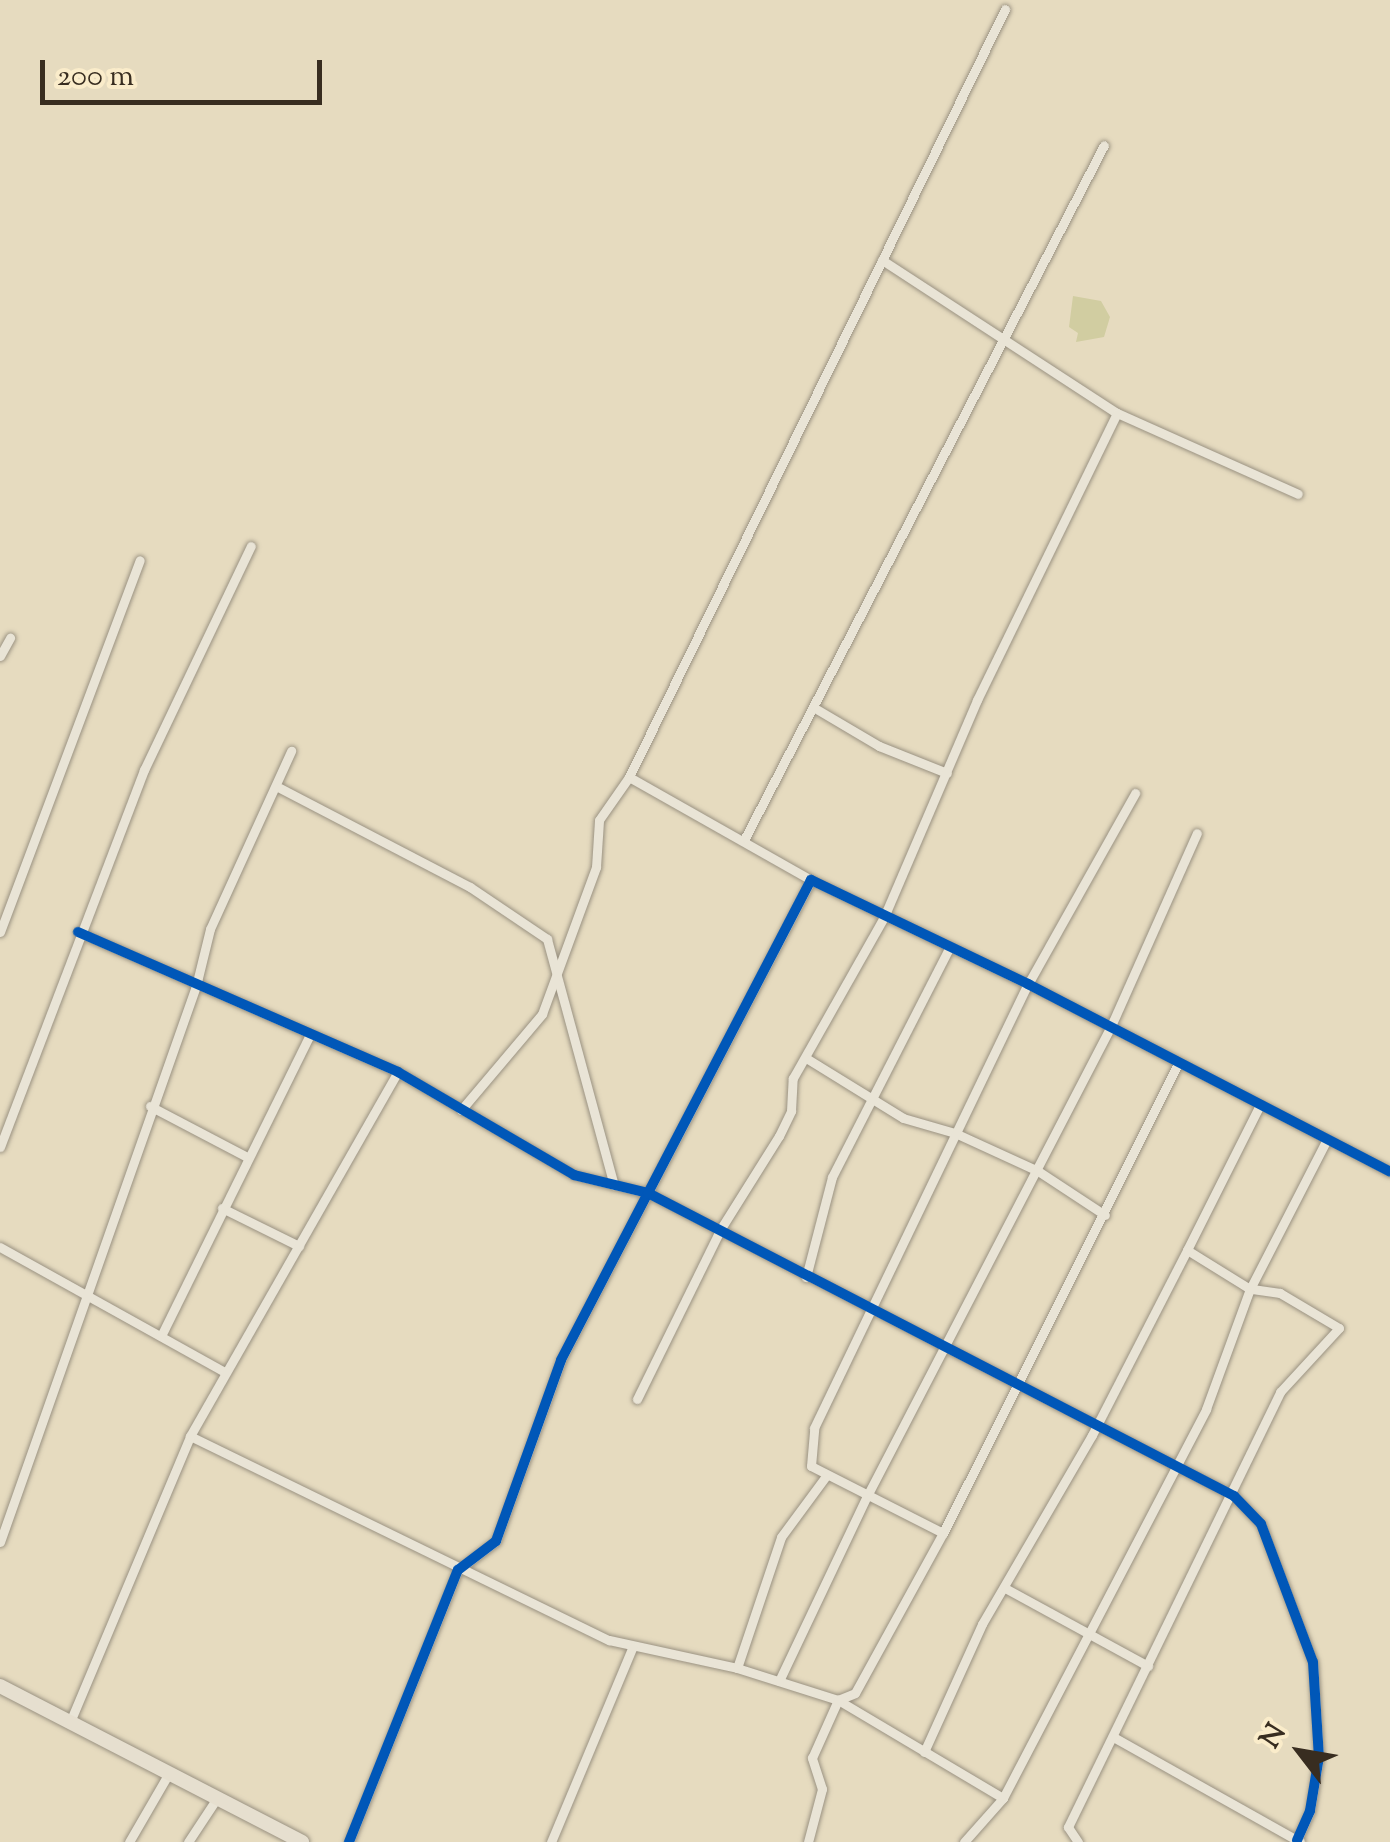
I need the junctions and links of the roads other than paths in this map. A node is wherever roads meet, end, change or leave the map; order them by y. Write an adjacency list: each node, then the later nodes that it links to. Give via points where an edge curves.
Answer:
1 (1005, 9): 3 (street)
2 (1104, 145): 4 (street)
3 (882, 260): 4 (street); 14 (street)
4 (1001, 341): 5 (street); 11 (street)
5 (1117, 413): 6 (street); 13 (street)
6 (1298, 494)
7 (251, 546): 22 (street, via 144,770)
8 (140, 560): 21 (street)
9 (10, 638): 10 (street)
10 (0, 656)
11 (812, 707): 13 (street, via 879,746); 18 (street)
12 (291, 751): 15 (street)
13 (948, 773): 20 (street)
14 (629, 776): 18 (street); 24 (street, via 599,820 596,868)
15 (280, 788): 24 (street, via 527,920 546,939); 26 (street, via 210,929)
16 (1135, 793): 25 (street)
17 (1197, 833): 27 (street)
18 (745, 838): 19 (street)
19 (812, 880): 20 (street); 43 (street)
20 (884, 917): 23 (street); 29 (street)
21 (0, 932)
22 (78, 932): 26 (street); 38 (street)
23 (949, 948): 25 (street); 32 (street)
24 (557, 980): 35 (street, via 542,1014); 42 (street)
25 (1028, 984): 27 (street); 36 (street)
26 (196, 986): 28 (street); 33 (street)
27 (1111, 1026): 30 (street); 40 (street)
28 (310, 1035): 31 (street); 39 (street)
29 (806, 1058): 32 (street); 46 (street, via 793,1078 779,1136)
30 (1178, 1064): 34 (street); 45 (street)
31 (398, 1072): 35 (street); 47 (street)
32 (874, 1100): 36 (street, via 934,1131); 50 (street, via 832,1177)
33 (150, 1106): 39 (street); 52 (street)
34 (1258, 1109): 37 (street); 49 (street)
35 (461, 1110): 42 (street, via 574,1175)
36 (955, 1132): 40 (street); 53 (street)
37 (1326, 1141): 41 (street); 51 (street)
38 (0, 1147)
39 (247, 1156): 44 (street)
40 (1038, 1171): 45 (street); 55 (street)
41 (1390, 1172)
42 (614, 1185): 43 (street)
43 (648, 1193): 46 (street); 67 (street, via 561,1360 496,1540)
44 (222, 1208): 47 (street); 54 (street)
45 (1105, 1215): 57 (street)
46 (720, 1230): 50 (street); 58 (street)
47 (298, 1246): 56 (street)
48 (0, 1247): 52 (street)
49 (1187, 1250): 51 (street); 59 (street)
50 (806, 1277): 53 (street)
51 (1250, 1289): 61 (street, via 1206,1409); 64 (street, via 1280,1293 1338,1328 1280,1392)
52 (87, 1295): 54 (street); 66 (street)
53 (868, 1311): 55 (street); 62 (street, via 814,1428 812,1466)
54 (161, 1336): 56 (street)
55 (948, 1348): 57 (street); 63 (street)
56 (225, 1372): 60 (street)
57 (1020, 1383): 59 (street); 65 (street)
58 (637, 1399)
59 (1097, 1425): 61 (street); 68 (street)
60 (190, 1436): 67 (street); 76 (street)
61 (1174, 1463): 64 (street); 69 (street)
62 (826, 1476): 63 (street); 72 (street, via 781,1537)
63 (867, 1496): 65 (street); 73 (street)
64 (1234, 1496): 71 (street); 83 (street, via 1261,1524 1314,1662 1319,1757)
65 (943, 1533): 75 (street, via 855,1693)
66 (0, 1542)
67 (458, 1570): 70 (street); 87 (street)
68 (1006, 1588): 69 (street); 78 (street)
69 (1086, 1632): 71 (street); 81 (street)
70 (633, 1646): 72 (street); 88 (street)
71 (1148, 1666): 77 (street)
72 (737, 1668): 73 (street)
73 (779, 1681): 75 (street)
74 (0, 1686): 76 (main road)
75 (838, 1700): 78 (street); 89 (street, via 812,1758 822,1790)
76 (70, 1722): 79 (main road)
77 (1115, 1738): 83 (street); 91 (street, via 1068,1826)
78 (924, 1752): 81 (street)
79 (169, 1773): 80 (main road); 84 (street)
80 (217, 1798): 82 (main road); 85 (street)
81 (1003, 1798): 90 (street)
82 (274, 1835): 86 (main road)
83 (1299, 1841)
84 (129, 1842)
85 (188, 1842)
86 (302, 1842)
87 (349, 1842)
88 (552, 1842)
89 (808, 1842)
90 (964, 1842)
91 (1078, 1842)

